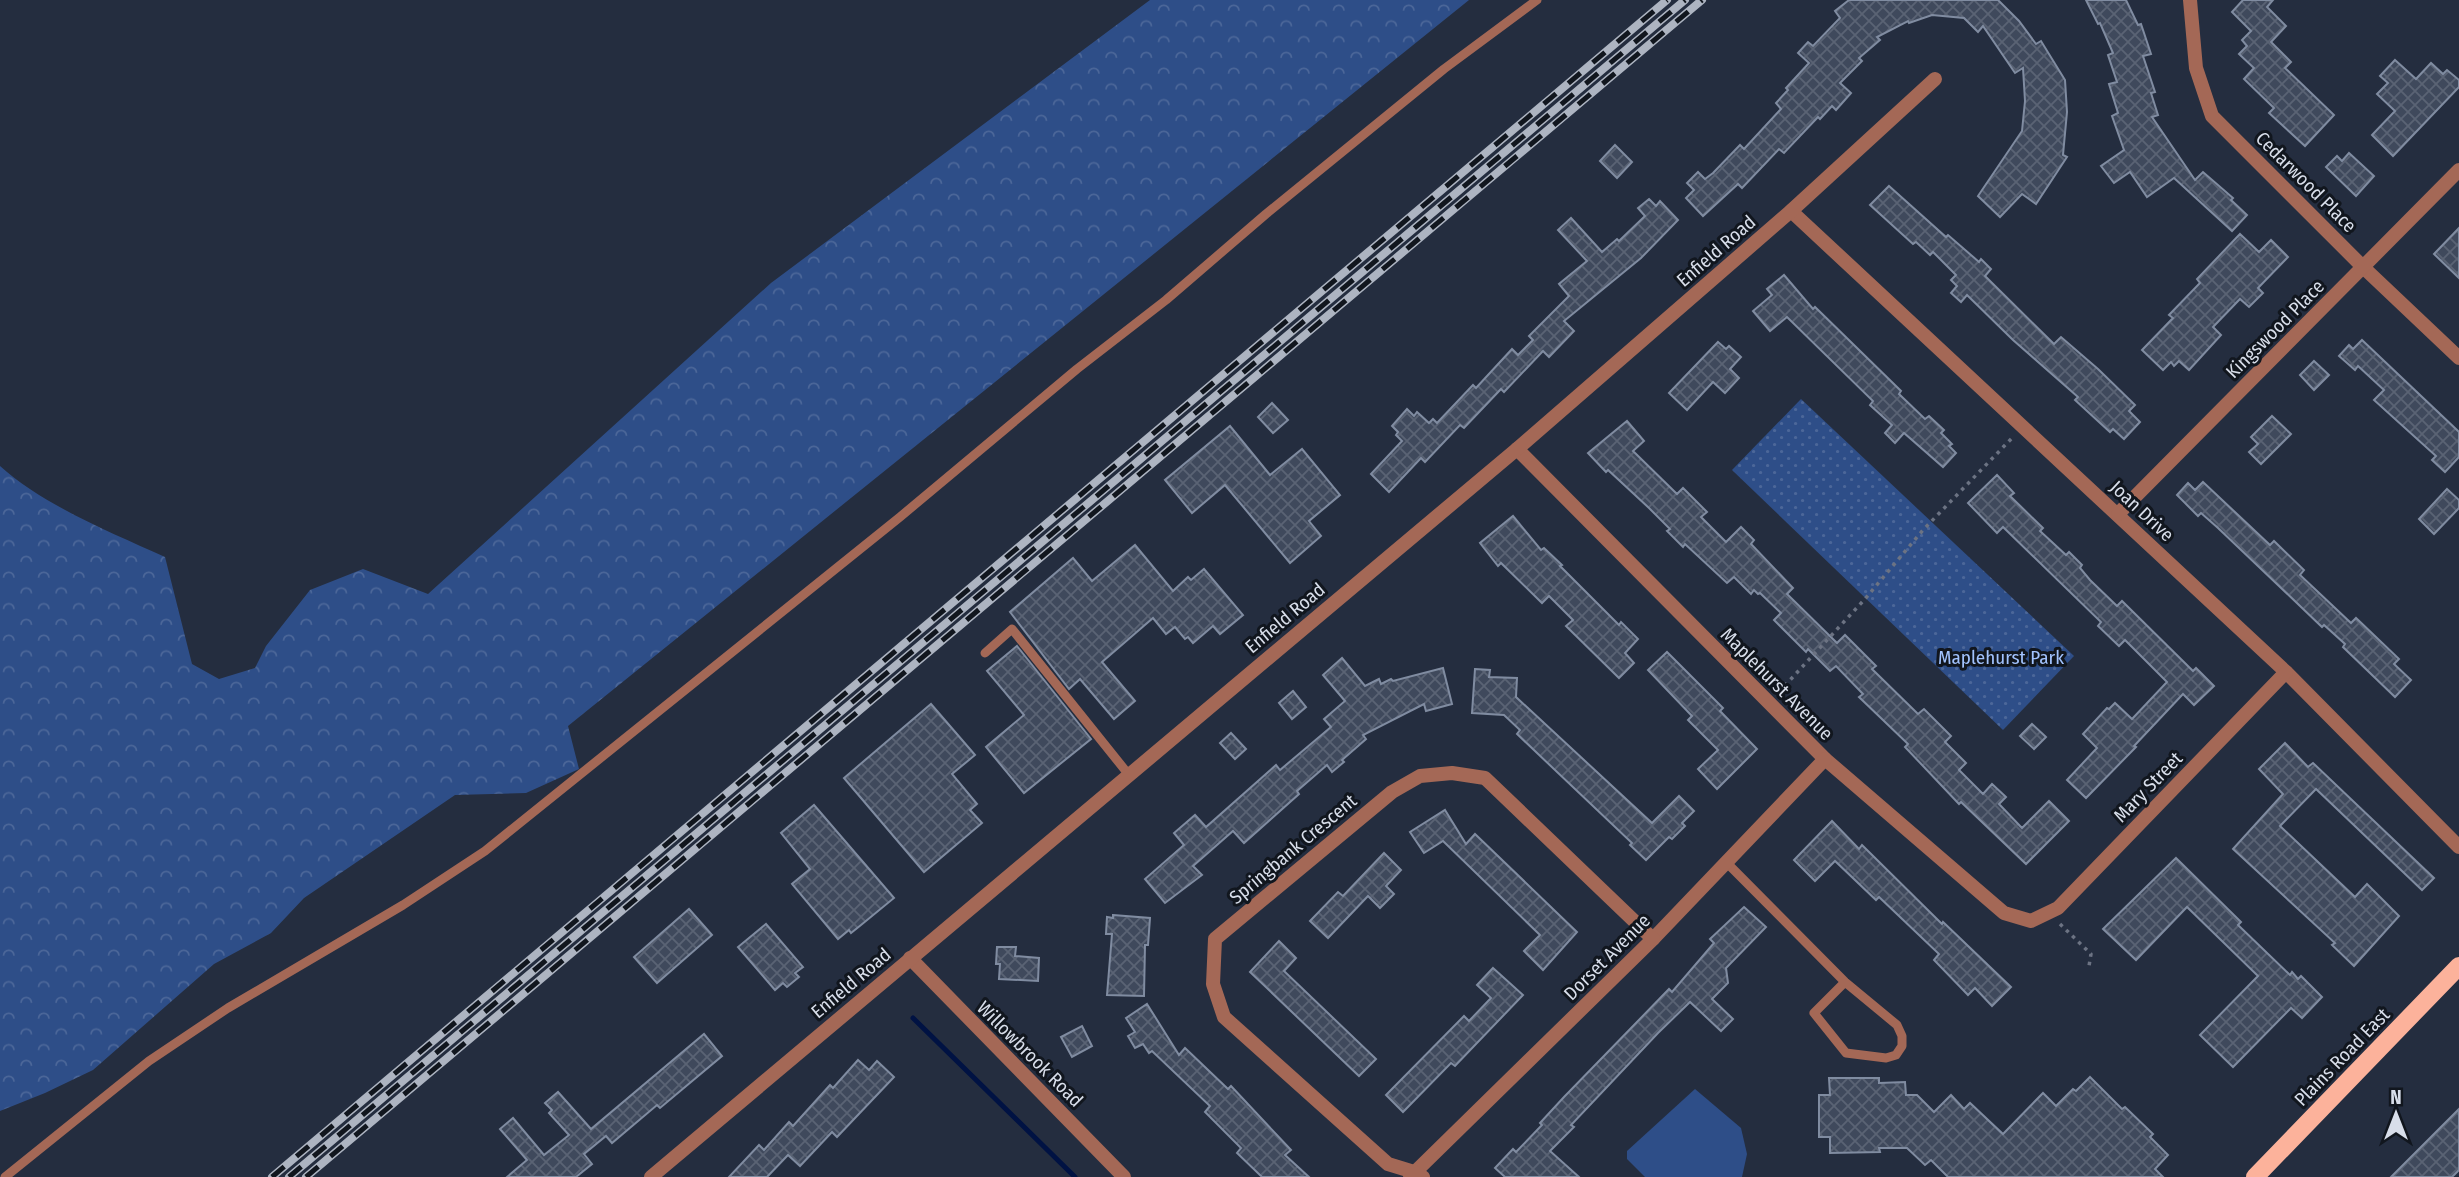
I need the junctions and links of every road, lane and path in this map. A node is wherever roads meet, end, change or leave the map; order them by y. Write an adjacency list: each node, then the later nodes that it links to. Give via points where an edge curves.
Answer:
1 (1537, 0): 26 (lane, via 1444,69 901,517 485,851 149,1060)
2 (2190, 0): 6 (street, Cedarwood Place, via 2196,68 2212,116)
3 (1935, 79): 5 (street, Enfield Road)
4 (2459, 170): 6 (street, Kingswood Place)
5 (1791, 211): 8 (street, Joan Drive); 9 (street, Enfield Road)
6 (2363, 267): 7 (street, Cedarwood Place); 10 (street, Kingswood Place)
7 (2459, 358)
8 (2021, 428): 10 (street, Joan Drive); 13 (path)
9 (1517, 449): 13 (street, Maplehurst Avenue); 15 (street, Enfield Road)
10 (2118, 514): 12 (street, Joan Drive)
11 (985, 653): 15 (lane, via 1012,629)
12 (2286, 672): 16 (street, Joan Drive); 18 (street, Mary Street, via 2058,908)
13 (1768, 704): 14 (street, Maplehurst Avenue)
14 (1825, 759): 17 (street, Dorset Avenue); 19 (street, Maplehurst Avenue, via 2004,913)
15 (1129, 775): 21 (street, Enfield Road)
16 (2459, 846)
17 (1726, 862): 20 (street, Dorset Avenue); 24 (lane)
18 (2048, 912): 19 (street, Mary Street); 22 (path, via 2091,954)
19 (2031, 920)
20 (1653, 939): 25 (street, Dorset Avenue); 25 (street, Springbank Crescent, via 1485,778 1452,773 1420,776 1392,792 1216,939 1213,984 1224,1017 1388,1164)
21 (910, 958): 27 (street, Enfield Road); 28 (street, Willowbrook Road)
22 (2089, 966)
23 (2455, 977): 29 (main road, Plains Road East)
24 (1845, 982): 24 (lane, via 1814,1013 1846,1053 1896,1055 1902,1046 1897,1025)
25 (1416, 1175)
26 (5, 1177)
27 (651, 1177)
28 (1124, 1177)
29 (2255, 1177)

